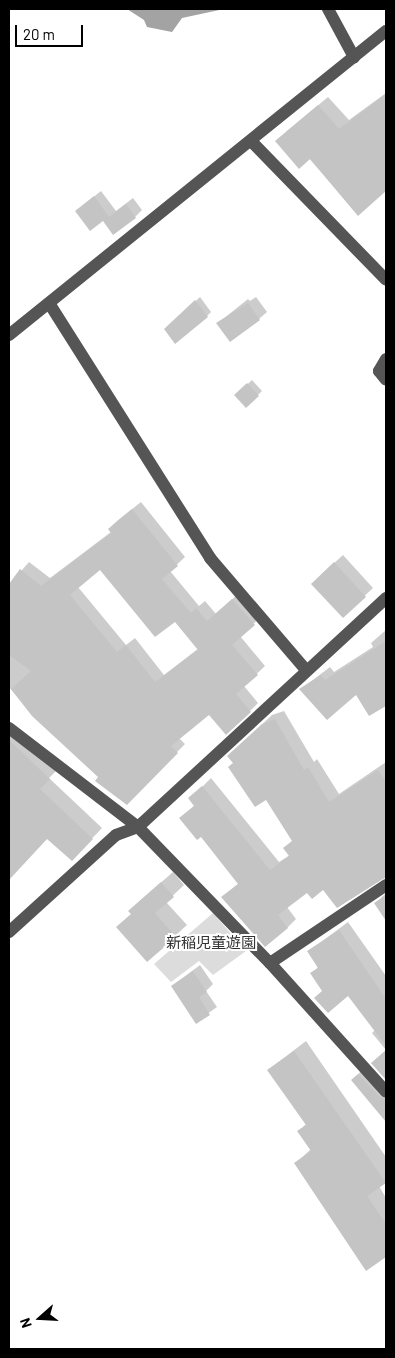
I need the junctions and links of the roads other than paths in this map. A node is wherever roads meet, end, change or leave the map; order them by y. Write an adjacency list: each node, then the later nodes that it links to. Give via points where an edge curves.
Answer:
1 (328, 9): 3 (street)
2 (386, 31): 3 (street)
3 (354, 57): 4 (street)
4 (252, 142): 5 (street); 6 (street)
5 (386, 280)
6 (49, 304): 7 (street); 11 (street, via 210,558)
7 (9, 335)
8 (386, 359): 9 (street, via 380,371)
9 (386, 380)
10 (386, 598): 11 (street)
11 (306, 670): 13 (street)
12 (9, 728): 13 (street)
13 (138, 827): 15 (street, via 116,835); 16 (street)
14 (386, 885): 16 (street)
15 (9, 932)
16 (270, 964): 17 (street)
17 (386, 1092)

